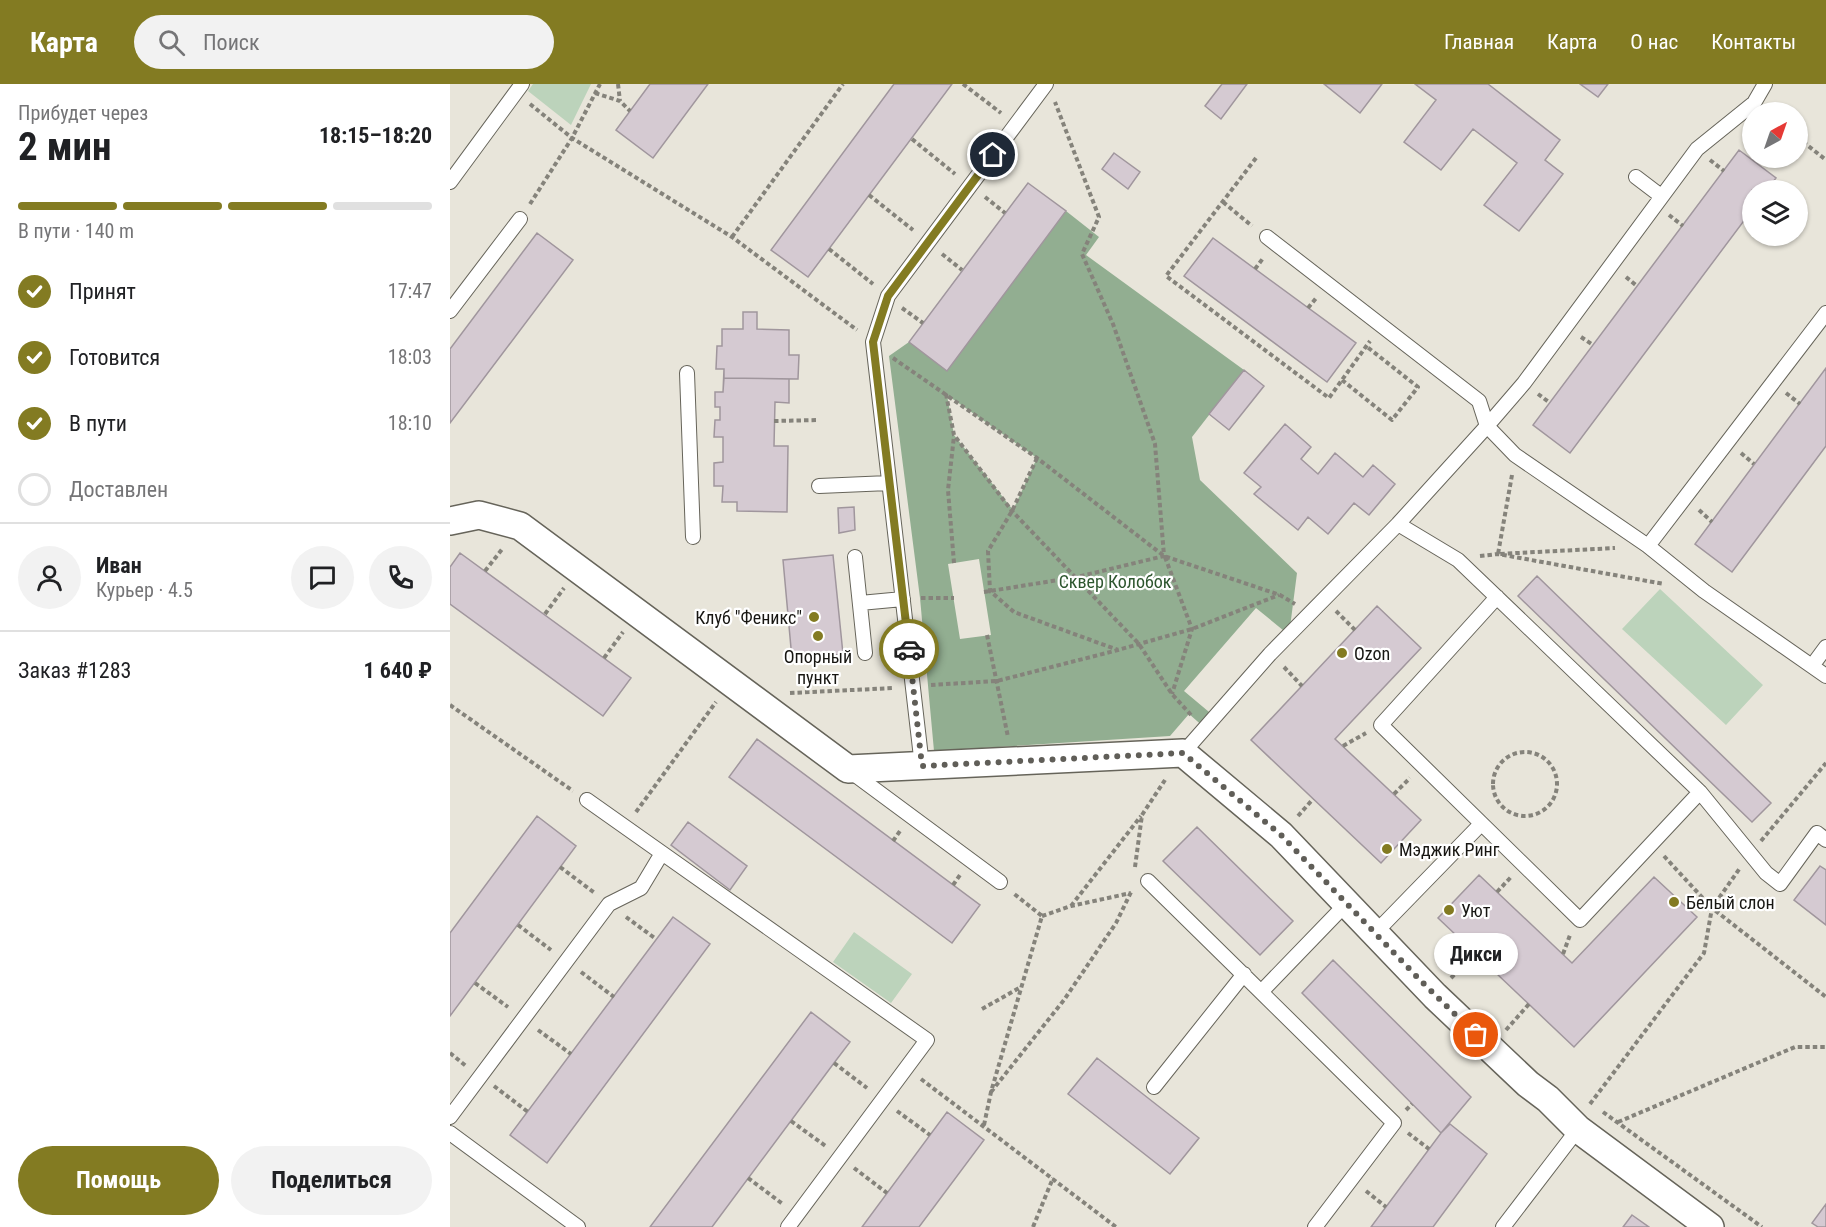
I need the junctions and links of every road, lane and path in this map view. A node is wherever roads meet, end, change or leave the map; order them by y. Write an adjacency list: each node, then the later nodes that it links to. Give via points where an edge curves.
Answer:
1 (600, 84): 8 (path)
2 (618, 84): 9 (path)
3 (843, 84): 21 (path)
4 (963, 84): 11 (path)
5 (1765, 84): 18 (lane, via 1754,103 1697,149)
6 (518, 88): 12 (path); 17 (lane)
7 (1049, 90): 11 (lane); 46 (path, via 1099,217 1082,254 1113,324 1155,444)
8 (595, 93): 9 (path); 12 (path)
9 (620, 101): 10 (path)
10 (630, 111)
11 (1016, 125): 26 (lane, via 888,296)
12 (572, 138): 20 (path); 21 (path)
13 (1808, 146): 15 (path)
14 (1256, 158): 19 (path)
15 (1826, 160)
16 (1636, 177): 18 (lane)
17 (450, 182)
18 (1662, 196): 34 (lane, via 1524,383)
19 (1223, 202): 22 (path); 30 (path, via 1166,276 1329,398)
20 (520, 219): 23 (lane)
21 (732, 237): 26 (path)
22 (1267, 237): 25 (lane)
23 (450, 311)
24 (1826, 313): 44 (lane)
25 (1381, 325): 27 (path); 34 (lane, via 1479,401)
26 (873, 342): 38 (lane)
27 (1366, 346): 30 (path); 30 (path, via 1418,387 1392,420)
28 (889, 356): 31 (path)
29 (687, 373): 43 (lane)
30 (1342, 380)
31 (946, 394): 35 (path); 37 (path)
32 (818, 420): 33 (path)
33 (774, 421)
34 (1487, 426): 36 (lane); 42 (lane)
35 (954, 435): 40 (path); 49 (path, via 948,490)
36 (1515, 455): 44 (lane); 45 (path)
37 (1037, 458): 40 (path); 46 (path)
38 (889, 483): 39 (lane); 56 (lane)
39 (819, 486)
40 (1012, 511): 50 (path); 51 (path, via 988,551)
41 (450, 521): 71 (street, via 479,515 520,526)
42 (1398, 524): 48 (lane); 58 (lane)
43 (693, 537)
44 (1648, 546): 45 (path); 52 (lane)
45 (1498, 554): 48 (path); 52 (path)
46 (1164, 556): 50 (path); 53 (path); 59 (path)
47 (855, 557): 57 (lane)
48 (1458, 560): 54 (lane)
49 (954, 563)
50 (1077, 577): 51 (path); 61 (path)
51 (987, 591): 63 (path, via 1014,612)
52 (1704, 591): 66 (lane)
53 (1280, 595): 58 (path); 59 (path)
54 (1497, 597): 74 (lane); 83 (lane)
55 (954, 598): 56 (path)
56 (903, 599): 57 (lane); 70 (lane)
57 (860, 603): 64 (lane)
58 (1309, 614): 65 (lane)
59 (1192, 628): 61 (path); 72 (path)
60 (987, 635): 68 (path)
61 (1139, 644): 63 (path); 72 (path)
62 (1826, 647): 66 (lane)
63 (1118, 650): 68 (path)
64 (865, 653)
65 (1270, 654): 69 (path); 75 (lane)
66 (1812, 666): 67 (lane)
67 (1826, 676)
68 (997, 681): 70 (path); 77 (path)
69 (1302, 686)
70 (913, 687): 71 (path); 80 (lane)
71 (739, 689): 81 (street); 87 (path)
72 (1173, 694): 75 (path)
73 (450, 705): 84 (path)
74 (1381, 725): 76 (path); 86 (lane)
75 (1205, 728): 78 (lane)
76 (1343, 746)
77 (1010, 747)
78 (1183, 753): 80 (street); 85 (path); 97 (street, via 1281,835)
79 (1826, 763): 91 (path)
80 (922, 766): 81 (street)
81 (848, 769): 94 (lane)
82 (1557, 780): 82 (path, via 1557,790 1547,808 1528,817 1508,813 1494,797 1492,786 1498,764 1517,752 1539,755 1554,770)
83 (1700, 792): 89 (lane); 91 (lane)
84 (587, 800): 87 (lane)
85 (1142, 815): 92 (path); 98 (path)
86 (1481, 824): 89 (lane, via 1580,920); 101 (lane)
87 (625, 828): 90 (lane)
88 (1826, 840): 91 (lane, via 1817,833 1780,884)
89 (1652, 843): 99 (path)
90 (662, 853): 112 (lane, via 927,1040); 116 (lane, via 641,888 609,904)
91 (1751, 853): 99 (path)
92 (1134, 871)
93 (1148, 881): 96 (path); 103 (lane)
94 (1000, 882): 100 (path)
95 (1133, 882): 96 (path)
96 (1131, 893): 98 (path); 114 (path, via 1116,923 1064,1000)
97 (1346, 904): 101 (street); 105 (lane)
98 (1071, 906): 100 (path)
99 (1712, 908): 107 (path); 115 (path, via 1704,954)
100 (1042, 916): 104 (path)
101 (1374, 933): 106 (street)
102 (1475, 953): 106 (path)
103 (1244, 974): 105 (lane); 113 (lane)
104 (1022, 987): 109 (path); 114 (path)
105 (1261, 992): 122 (lane, via 1394,1123)
106 (1435, 996): 111 (street)
107 (1826, 997)
108 (1529, 1004): 111 (path)
109 (982, 1009)
110 (1826, 1047): 117 (path, via 1795,1047)
111 (1490, 1049): 119 (street)
112 (906, 1068): 118 (path); 125 (lane)
113 (1154, 1087)
114 (991, 1092): 118 (path)
115 (1590, 1104)
116 (450, 1117)
117 (1618, 1122)
118 (984, 1125): 121 (path)
119 (1578, 1129): 129 (lane); 130 (street)
120 (450, 1133): 124 (lane)
121 (1053, 1178): 126 (path); 127 (path)
122 (1351, 1179): 123 (path); 128 (lane)
123 (1386, 1207)
124 (578, 1227)
125 (788, 1227)
126 (1033, 1227)
127 (1116, 1227)
128 (1315, 1227)
129 (1503, 1227)
130 (1710, 1227)

